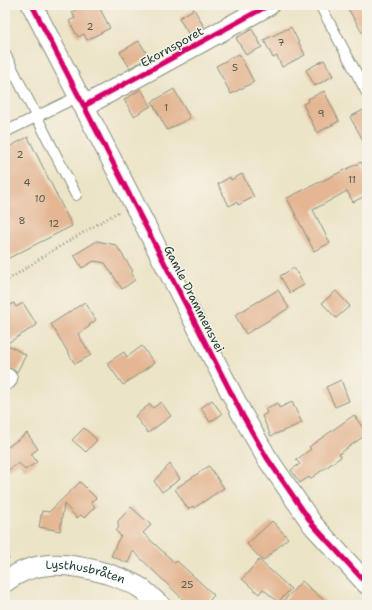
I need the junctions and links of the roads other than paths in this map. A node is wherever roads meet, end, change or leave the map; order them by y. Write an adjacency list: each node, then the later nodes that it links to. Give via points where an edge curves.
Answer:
1 (32, 5): 6 (street, Gamle Drammensvei)
2 (269, 5): 6 (street, Ekornsporet)
3 (320, 5): 5 (lane)
4 (5, 54): 7 (lane)
5 (367, 93)
6 (81, 101): 7 (lane); 11 (street, Gamle Drammensvei, via 267,458 313,525)
7 (37, 117): 8 (lane); 9 (lane)
8 (5, 132)
9 (76, 195)
10 (5, 582): 12 (street, Lysthusbråten, via 27,569 41,566 82,566 119,577 141,588)
11 (367, 584)
12 (160, 605)

